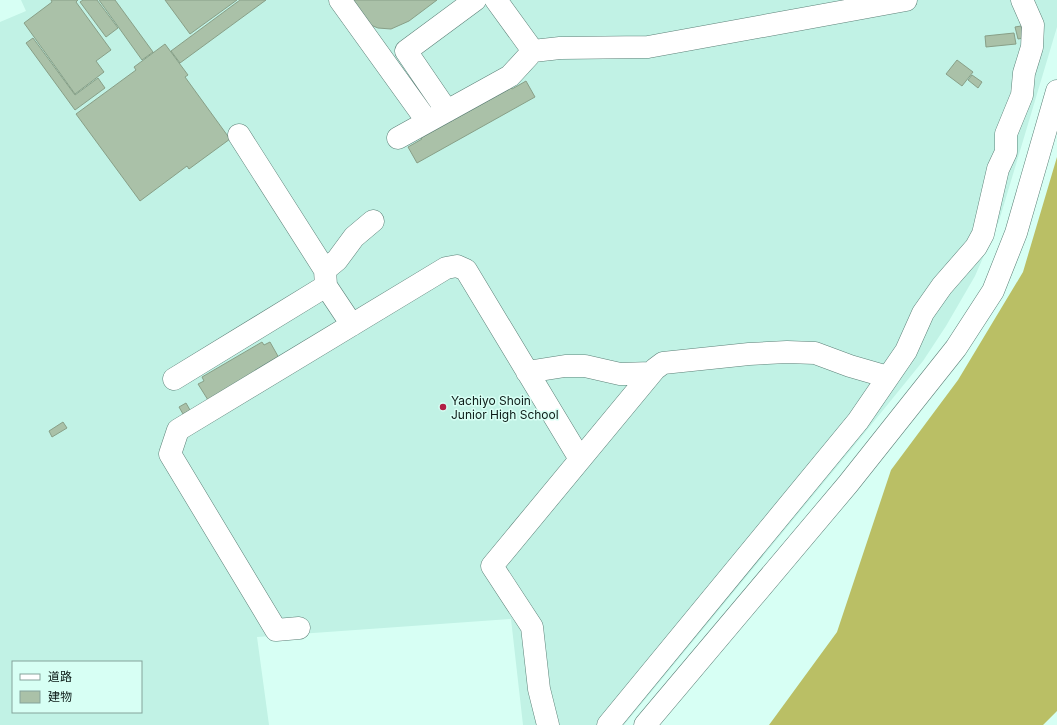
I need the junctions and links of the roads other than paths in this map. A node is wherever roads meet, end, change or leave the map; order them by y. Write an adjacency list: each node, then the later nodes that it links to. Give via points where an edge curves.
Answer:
1 (340, 0): 9 (street)
2 (475, 0): 8 (street, via 406,51)
3 (496, 0): 6 (street)
4 (901, 0): 6 (street, via 648,47 560,48)
5 (1022, 0): 17 (street, via 1033,25 1032,47 1024,73 1022,95 1006,134 1006,152 998,169 982,234 976,247 942,286 923,313 906,351)
6 (533, 51): 8 (street, via 510,76)
7 (1057, 91): 23 (street, via 1016,233 993,291 956,348 848,484)
8 (447, 110): 9 (street)
9 (427, 121): 11 (street)
10 (239, 135): 13 (street)
11 (398, 138)
12 (373, 221): 13 (street, via 354,237)
13 (325, 278): 14 (street); 18 (street)
14 (352, 324): 15 (street, via 446,268 457,266 466,270); 20 (street, via 178,430 170,454 276,630)
15 (527, 372): 16 (street, via 565,366 585,366 620,374); 19 (street)
16 (651, 373): 17 (street, via 663,363 787,352 815,353); 19 (street)
17 (888, 377): 22 (street, via 858,421)
18 (174, 379)
19 (580, 459): 21 (street, via 492,566 532,627 539,689)
20 (299, 628)
21 (548, 725)
22 (608, 725)
23 (645, 725)

